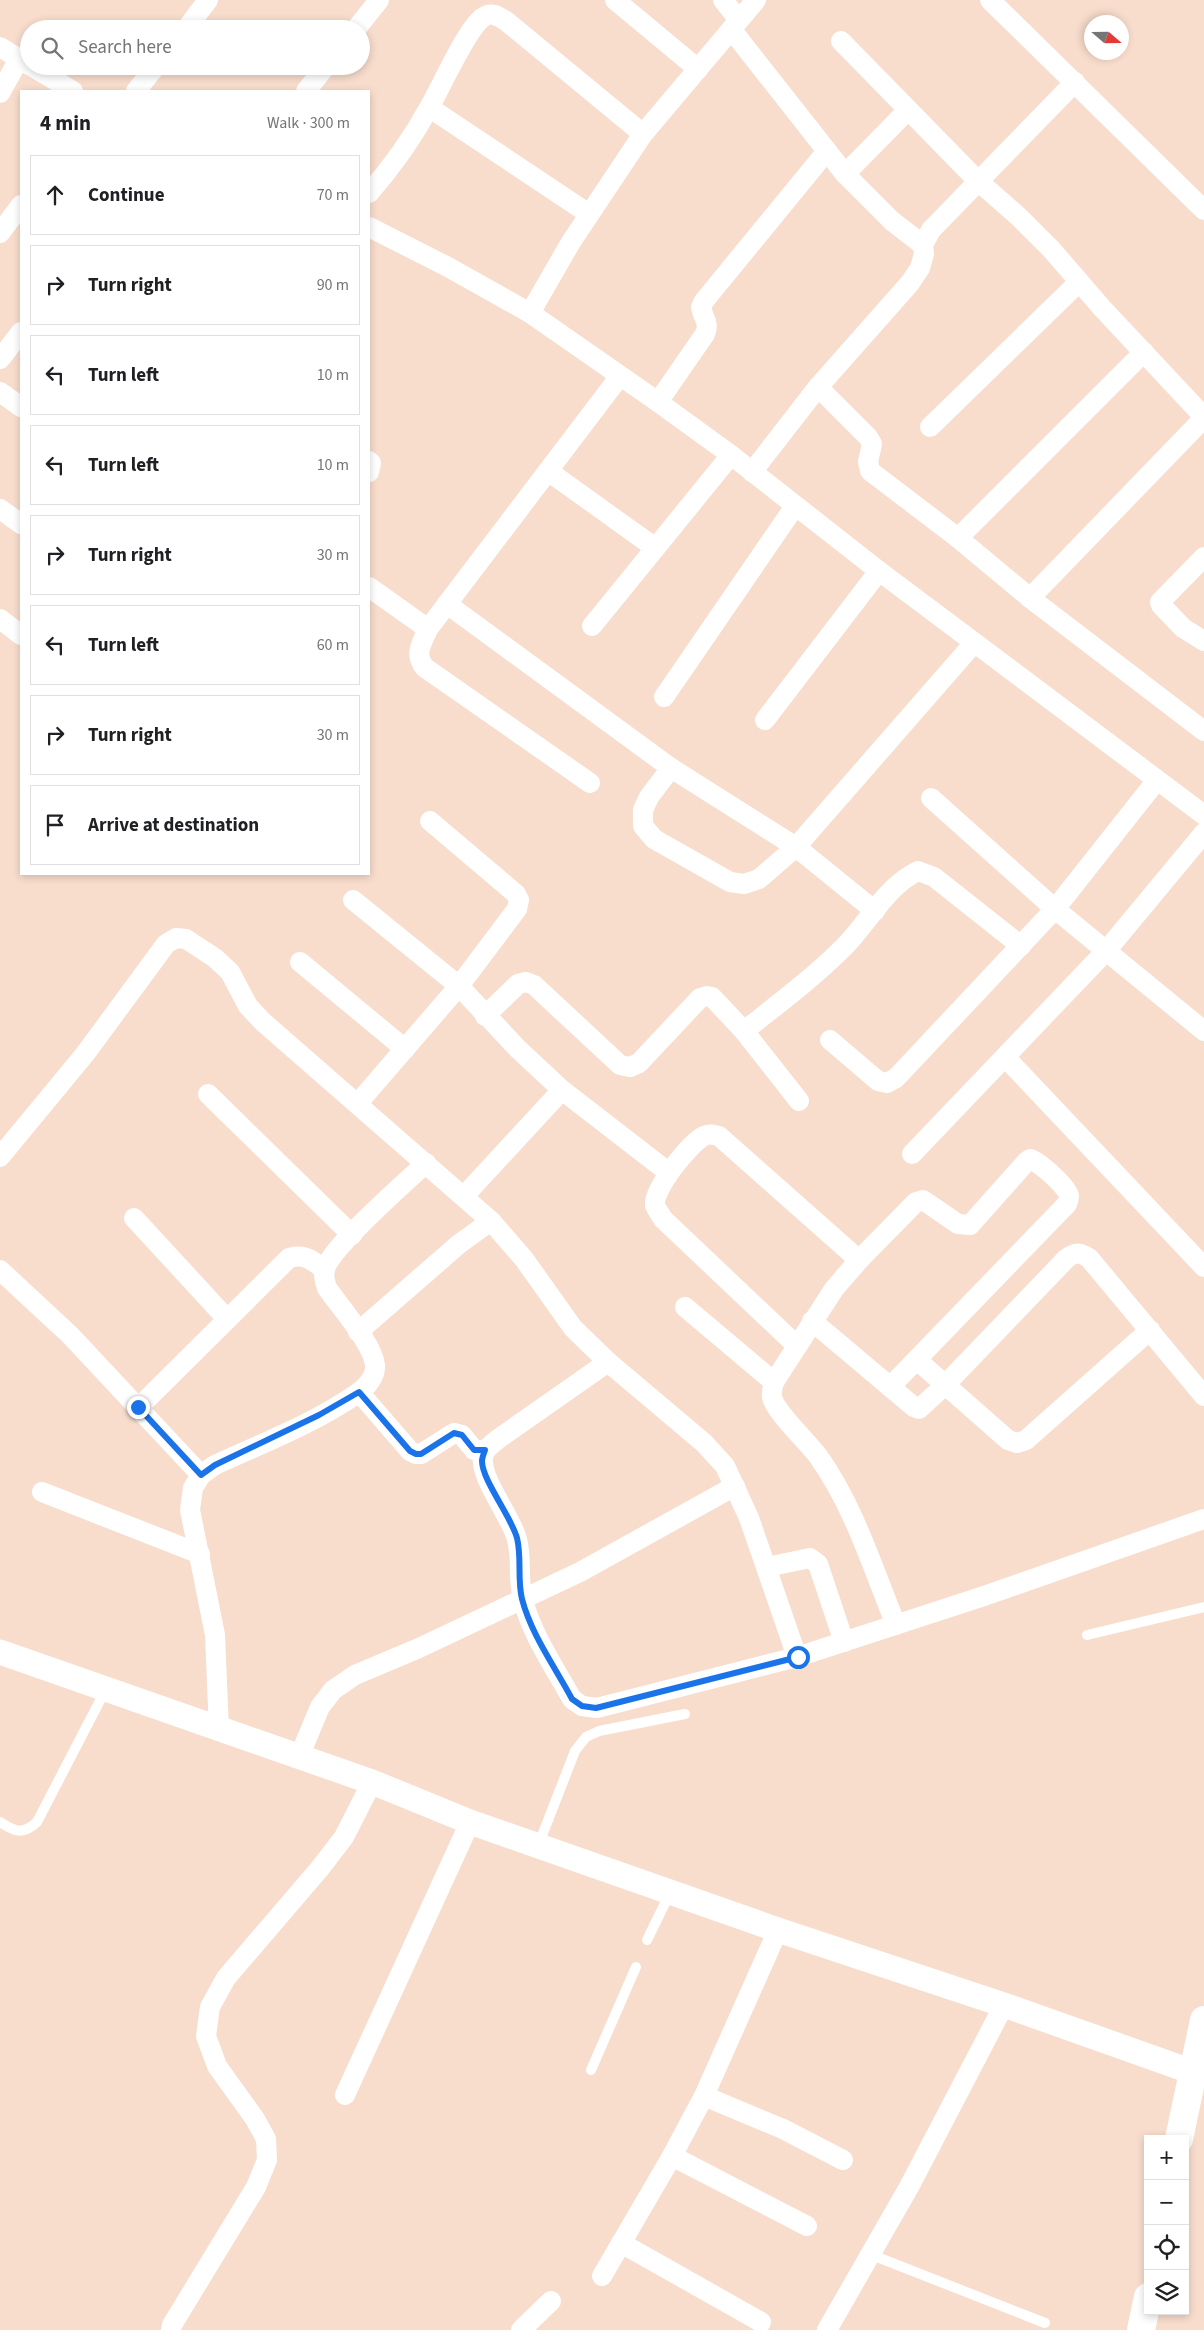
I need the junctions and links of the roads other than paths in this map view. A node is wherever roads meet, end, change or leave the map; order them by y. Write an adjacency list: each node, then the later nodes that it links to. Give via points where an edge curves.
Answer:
1 (208, 0): 7 (street)
2 (379, 0): 8 (street)
3 (615, 0): 13 (street)
4 (723, 0): 9 (street)
5 (756, 0): 9 (street)
6 (990, 0): 18 (street)
7 (193, 20)
8 (363, 20)
9 (735, 25): 13 (street); 26 (street)
10 (841, 41): 24 (street)
11 (0, 47): 12 (street)
12 (20, 60)
13 (698, 69): 25 (street)
14 (20, 71): 22 (street)
15 (45, 75): 19 (street)
16 (149, 75): 20 (street)
17 (319, 75): 21 (street)
18 (1075, 82): 28 (street); 31 (street)
19 (71, 90)
20 (137, 90)
21 (307, 90)
22 (0, 94)
23 (430, 108): 25 (street, via 480,19 488,14 497,15); 29 (street); 32 (street)
24 (908, 110): 27 (street); 28 (street)
25 (643, 134): 32 (street)
26 (826, 152): 27 (street); 44 (street, via 704,301 701,307 708,327 705,334)
27 (845, 174): 35 (street, via 892,221)
28 (978, 182): 35 (street, via 931,230); 36 (street, via 1019,217)
29 (370, 193)
30 (20, 206): 34 (street)
31 (1204, 210)
32 (589, 214): 37 (street)
33 (370, 228): 37 (street)
34 (0, 233)
35 (923, 245): 42 (street, via 920,268 910,283)
36 (1079, 282): 39 (street); 47 (street)
37 (530, 313): 41 (street)
38 (20, 333): 40 (street)
39 (1144, 352): 46 (street); 54 (street)
40 (0, 359)
41 (620, 376): 44 (street); 49 (street)
42 (818, 387): 50 (street); 54 (street, via 872,444 868,462 870,471)
43 (0, 392): 45 (street)
44 (658, 402): 48 (street)
45 (20, 406)
46 (1204, 417): 59 (street)
47 (930, 427)
48 (731, 455): 50 (street); 55 (street)
49 (548, 471): 55 (street); 60 (street)
50 (752, 472): 51 (street)
51 (795, 506): 57 (street); 67 (street)
52 (0, 509): 53 (street)
53 (20, 523)
54 (958, 538): 59 (street)
55 (654, 547): 62 (street)
56 (1204, 557): 65 (street, via 1160,602 1184,628)
57 (879, 571): 66 (street); 68 (street)
58 (370, 588): 63 (street)
59 (1030, 598): 69 (street)
60 (447, 604): 63 (street); 70 (street)
61 (0, 619): 64 (street)
62 (592, 626)
63 (428, 629): 72 (street, via 418,651 424,667)
64 (20, 635)
65 (1204, 641)
66 (974, 643): 71 (street); 77 (street)
67 (664, 697)
68 (765, 720)
69 (1204, 731)
70 (671, 768): 77 (street); 77 (street, via 643,810 643,826 654,839 730,882 744,884 759,878)
71 (1157, 780): 74 (street); 79 (street)
72 (590, 783)
73 (931, 798): 79 (street)
74 (1204, 815)
75 (430, 822): 84 (street, via 516,894 519,900 517,909)
76 (1204, 833): 82 (street)
77 (796, 847): 80 (street)
78 (353, 900): 84 (street)
79 (1055, 908): 81 (street); 82 (street)
80 (875, 911): 81 (street, via 903,878 918,871 934,877); 86 (street, via 838,953)
81 (1020, 946): 88 (street, via 896,1078 886,1083)
82 (1106, 951): 87 (street); 90 (street)
83 (300, 962): 89 (street)
84 (459, 986): 85 (street); 89 (street)
85 (485, 1016): 86 (street, via 518,984 526,982 534,985 620,1065 630,1067 639,1063 700,998 706,996 718,1001); 91 (street)
86 (744, 1031): 93 (street)
87 (1204, 1031)
88 (830, 1040)
89 (405, 1049): 94 (street)
90 (1005, 1057): 95 (street); 104 (street)
91 (562, 1090): 98 (street); 99 (street)
92 (208, 1094): 102 (street)
93 (799, 1100)
94 (358, 1103): 96 (street, via 248,1006 230,972 215,958 186,939 176,938 166,944 85,1054); 97 (street)
95 (912, 1154)
96 (0, 1157)
97 (426, 1163): 99 (street); 102 (street)
98 (668, 1172): 103 (street, via 703,1136 719,1136); 112 (street, via 657,1192 655,1206 663,1219)
99 (464, 1196): 101 (street)
100 (134, 1218): 108 (street)
101 (491, 1221): 111 (street, via 459,1244); 114 (street, via 524,1259 573,1328)
102 (352, 1235): 106 (street)
103 (859, 1260): 109 (street); 113 (street, via 916,1202 923,1200 958,1224 970,1225 1030,1159 1067,1190 1067,1204)
104 (1204, 1267)
105 (0, 1270): 120 (street, via 70,1335)
106 (325, 1270): 108 (street, via 308,1257 298,1255 289,1258); 111 (street, via 327,1288)
107 (685, 1307): 115 (street)
108 (227, 1319): 120 (street)
109 (812, 1320): 112 (street); 117 (street)
110 (1150, 1330): 116 (street, via 1026,1440 1017,1443 1008,1440); 116 (street, via 1089,1258 1082,1253 1074,1253); 119 (street)
111 (358, 1332): 118 (street, via 372,1352 375,1367 371,1381)
112 (796, 1345): 115 (street)
113 (917, 1360): 116 (street); 117 (street)
114 (608, 1362): 121 (street); 123 (street, via 704,1443 725,1466)
115 (774, 1382): 130 (street, via 771,1395 775,1405 814,1450 845,1502)
116 (944, 1386): 117 (street, via 919,1409)
117 (890, 1387)
118 (359, 1392): 121 (street, via 416,1454 454,1433 462,1435 474,1450); 122 (street)
119 (1204, 1396)
120 (138, 1407): 122 (street)
121 (485, 1450): 128 (street, via 482,1461 485,1473 517,1538)
122 (201, 1475): 126 (street, via 193,1488 190,1510)
123 (735, 1486): 127 (street); 128 (street, via 634,1544)
124 (42, 1492): 126 (street)
125 (1204, 1519): 130 (street)
126 (200, 1554): 137 (street, via 214,1635)
127 (767, 1567): 132 (street, via 814,1559); 134 (street)
128 (522, 1600): 134 (street, via 530,1622 572,1699 582,1706 596,1708); 138 (street, via 355,1675 333,1690 320,1707)
129 (1204, 1607): 131 (lane)
130 (896, 1625): 132 (street)
131 (1087, 1635)
132 (844, 1642): 134 (street)
133 (0, 1652): 135 (street)
134 (798, 1657)
135 (106, 1689): 137 (street); 140 (lane, via 37,1822 29,1830 18,1831)
136 (686, 1714): 142 (lane, via 599,1731 586,1737 575,1751)
137 (219, 1730): 138 (street)
138 (299, 1757): 139 (street)
139 (372, 1782): 141 (street); 165 (street, via 344,1836 226,1978 210,2007 206,2036 217,2066 266,2139 267,2160 256,2187)
140 (0, 1822)
141 (470, 1822): 142 (street); 151 (street)
142 (538, 1846): 143 (street)
143 (670, 1892): 144 (street); 145 (lane)
144 (778, 1930): 147 (street); 152 (street)
145 (647, 1940)
146 (636, 1967): 149 (lane)
147 (1004, 2004): 150 (street); 158 (street)
148 (1204, 2020): 150 (main road)
149 (591, 2070)
150 (1198, 2074): 153 (main road)
151 (345, 2095)
152 (704, 2096): 154 (street); 155 (street, via 783,2129)
153 (1180, 2135)
154 (672, 2156): 156 (street); 157 (street)
155 (843, 2160)
156 (807, 2226)
157 (621, 2243): 159 (street); 162 (street)
158 (872, 2255): 163 (lane); 167 (street)
159 (602, 2276)
160 (551, 2301): 166 (street)
161 (1146, 2315): 164 (main road)
162 (761, 2322)
163 (1045, 2323)
164 (1144, 2329)
165 (171, 2330)
166 (521, 2330)
167 (827, 2330)

